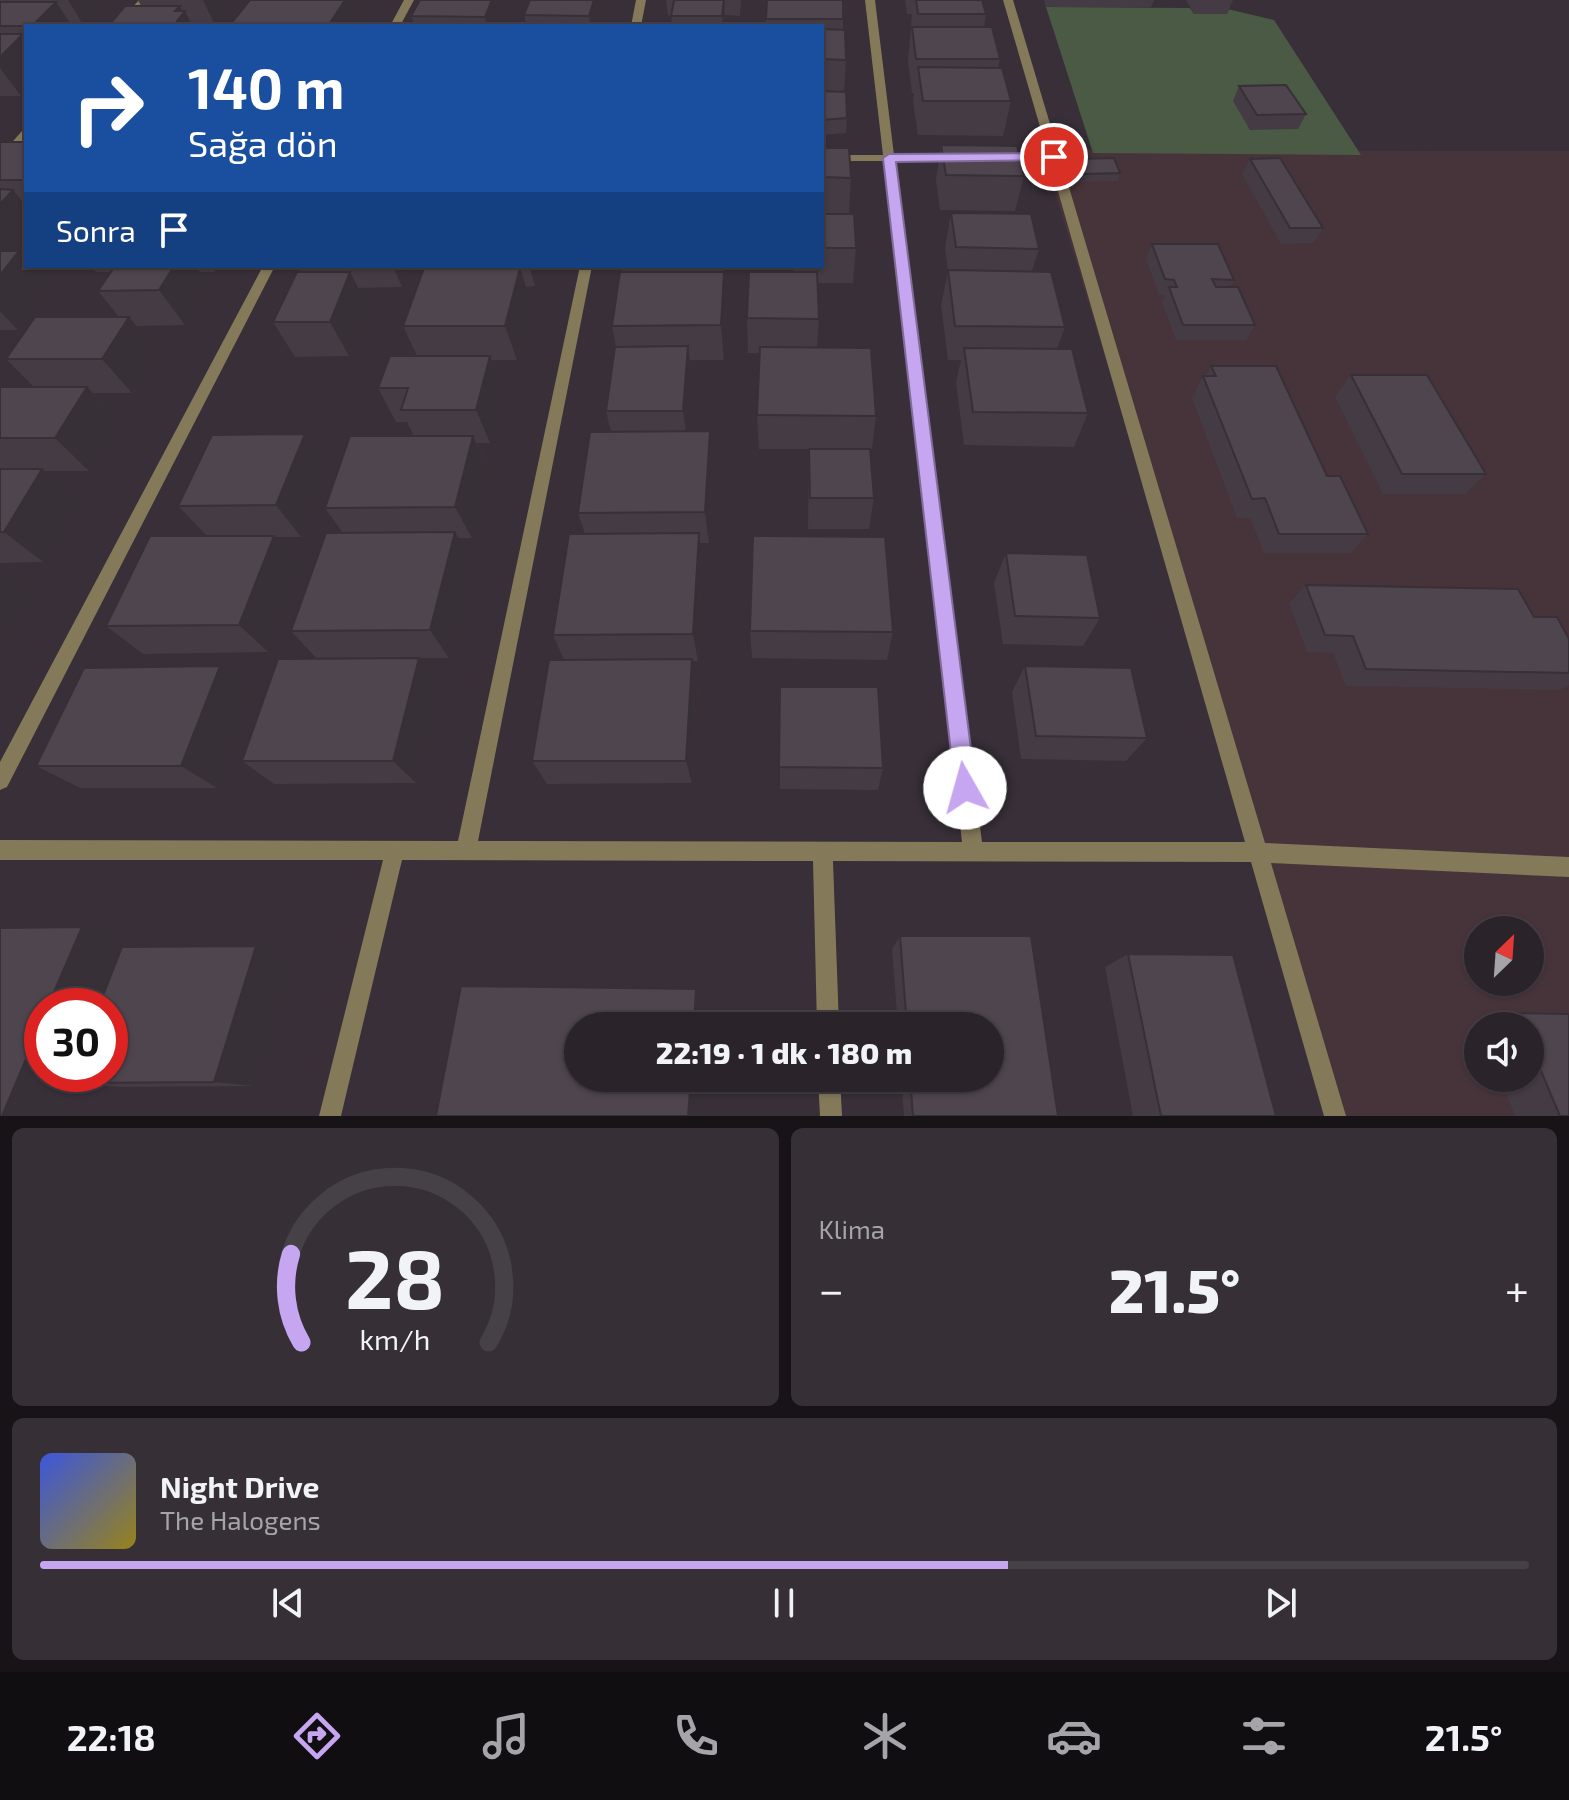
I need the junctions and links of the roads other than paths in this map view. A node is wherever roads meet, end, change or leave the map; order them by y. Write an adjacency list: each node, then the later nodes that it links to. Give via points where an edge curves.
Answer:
1 (144, 0): 6 (street)
2 (409, 0): 7 (street)
3 (641, 0): 8 (street)
4 (870, 0): 13 (street)
5 (1008, 0): 11 (street)
6 (123, 24)
7 (396, 24)
8 (636, 24)
9 (24, 135): 16 (street)
10 (994, 157): 11 (street)
11 (1054, 157): 25 (street)
12 (824, 158): 13 (street)
13 (889, 158): 14 (street); 24 (street)
14 (979, 158)
15 (24, 160): 16 (street)
16 (1, 161)
17 (268, 268): 19 (street)
18 (586, 268): 22 (street)
19 (0, 781)
20 (0, 850): 21 (street)
21 (395, 850): 22 (street); 29 (street)
22 (466, 850): 23 (street)
23 (823, 851): 24 (street); 27 (street)
24 (973, 851): 25 (street)
25 (1256, 852): 26 (street); 31 (street)
26 (1569, 867)
27 (828, 1012)
28 (830, 1092): 30 (street)
29 (330, 1116)
30 (831, 1116)
31 (1335, 1116)

